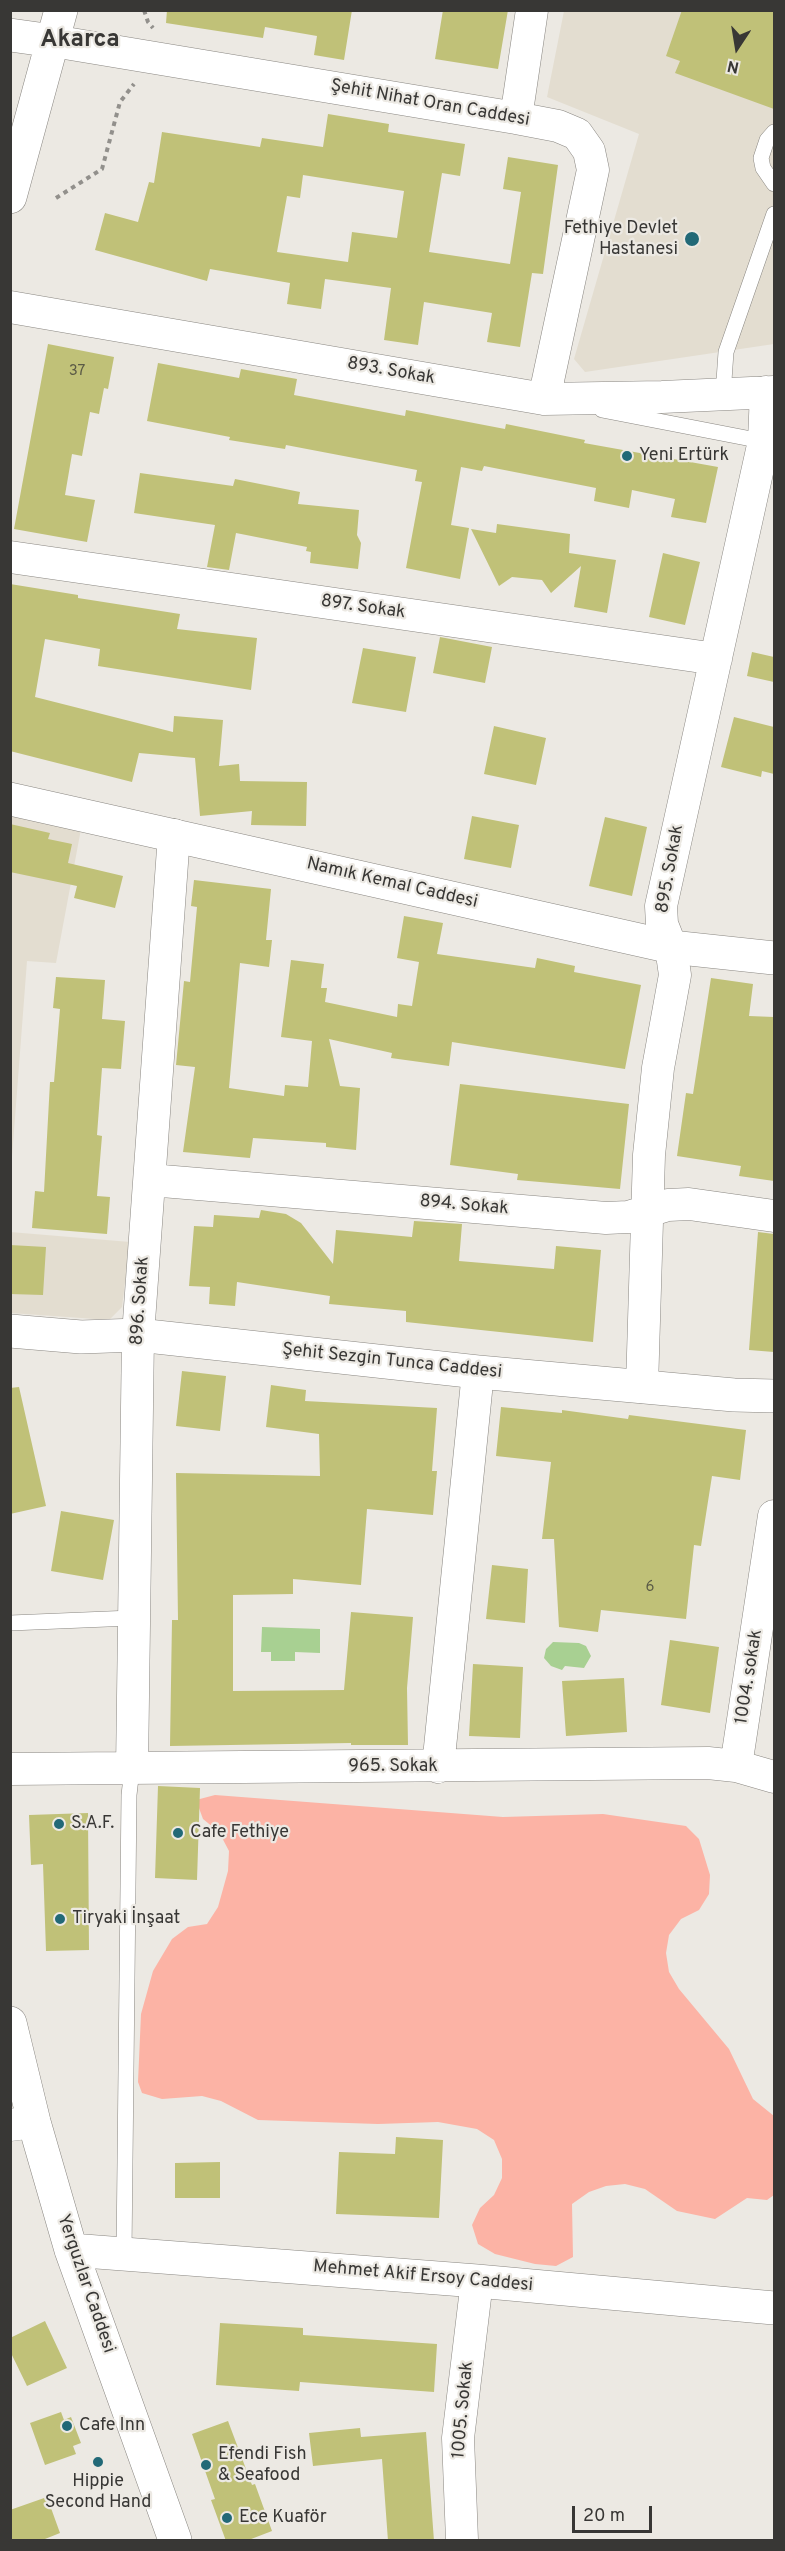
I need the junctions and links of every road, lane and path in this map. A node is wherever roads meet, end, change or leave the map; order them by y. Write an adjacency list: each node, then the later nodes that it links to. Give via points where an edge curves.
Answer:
1 (144, 10): 4 (path)
2 (532, 10): 7 (street)
3 (57, 26): 5 (street, Şehit Nihat Oran Caddesi); 7 (street, Şehit Nihat Oran Caddesi); 10 (street)
4 (156, 30)
5 (10, 35)
6 (143, 82): 11 (path, via 133,84 120,102 102,170)
7 (516, 118): 16 (street, Şehit Nihat Oran Caddesi, via 577,134 589,151 593,170)
8 (774, 132): 9 (lane, via 766,140 761,158)
9 (774, 184)
10 (10, 197)
11 (56, 198)
12 (774, 214): 15 (lane, via 726,352)
13 (10, 307): 16 (street, 893. Sokak)
14 (770, 392): 15 (street, 893. Sokak); 17 (street, 895. Sokak)
15 (723, 395): 16 (street, 893. Sokak)
16 (543, 399): 17 (lane)
17 (769, 442): 19 (street, 895. Sokak)
18 (10, 557): 19 (street, 897. Sokak)
19 (716, 659): 22 (street, 895. Sokak, via 661,906 662,924)
20 (10, 799): 21 (street, Namık Kemal Caddesi)
21 (174, 835): 22 (street, Namık Kemal Caddesi); 24 (street, 896. Sokak)
22 (671, 947): 23 (street, Namık Kemal Caddesi); 25 (street, 895. Sokak, via 675,975 658,1068)
23 (774, 958)
24 (150, 1180): 25 (street, 894. Sokak, via 606,1218 628,1217); 28 (street, 896. Sokak)
25 (647, 1209): 26 (street, 894. Sokak, via 689,1204); 30 (street, 895. Sokak)
26 (774, 1216)
27 (10, 1331): 28 (street, Şehit Sezgin Tunca Caddesi, via 81,1337)
28 (138, 1335): 29 (street, Şehit Sezgin Tunca Caddesi); 33 (street, 896. Sokak)
29 (478, 1372): 30 (street, Şehit Sezgin Tunca Caddesi); 36 (street)
30 (642, 1387): 31 (street, Şehit Sezgin Tunca Caddesi)
31 (774, 1396)
32 (774, 1516): 35 (street, 1004. sokak)
33 (132, 1618): 34 (lane); 38 (street, 896. Sokak)
34 (10, 1623)
35 (736, 1766): 36 (street, 965. Sokak, via 708,1763); 39 (street, 965. Sokak)
36 (438, 1767): 38 (street, 965. Sokak)
37 (10, 1769): 38 (street, 965. Sokak)
38 (132, 1769): 43 (lane)
39 (774, 1778)
40 (10, 2023): 41 (street, Yerguzlar Caddesi)
41 (22, 2124): 42 (street, Yerguzlar Caddesi)
42 (71, 2250): 43 (street, Mehmet Akif Ersoy Caddesi); 46 (street, Yerguzlar Caddesi)
43 (124, 2253): 44 (street, Mehmet Akif Ersoy Caddesi)
44 (477, 2281): 45 (street, Mehmet Akif Ersoy Caddesi); 47 (street, 1005. Sokak, via 458,2438)
45 (774, 2308)
46 (175, 2541)
47 (462, 2541)

